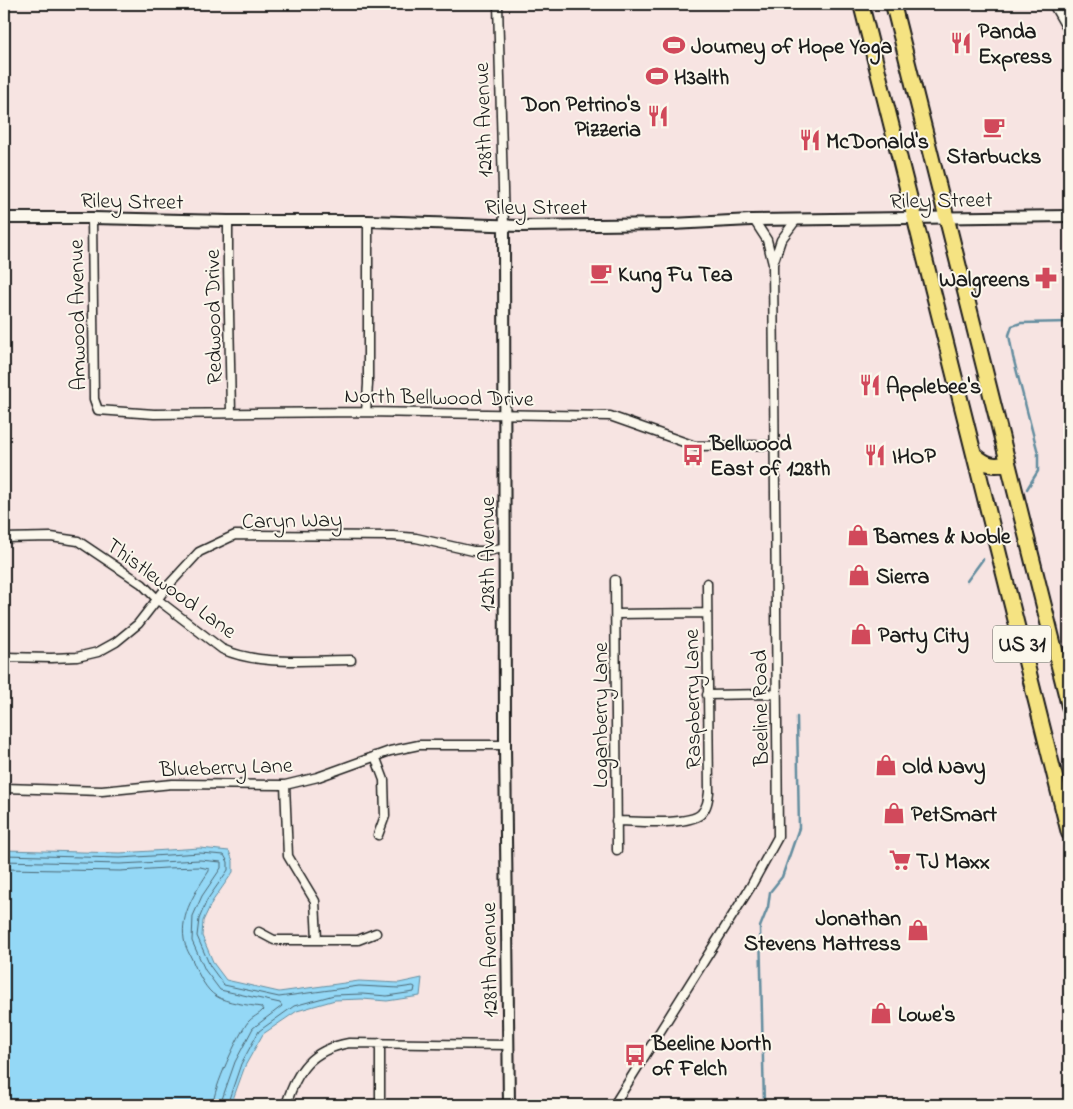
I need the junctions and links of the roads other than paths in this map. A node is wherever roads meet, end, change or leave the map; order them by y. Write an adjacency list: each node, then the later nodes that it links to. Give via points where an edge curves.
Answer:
1 (498, 4): 15 (street, 128th Avenue)
2 (861, 4): 9 (highway, US 31)
3 (893, 4): 10 (highway, US 31)
4 (1053, 4): 5 (street)
5 (1069, 28)
6 (1069, 216): 10 (main road, Riley Street)
7 (4, 218): 8 (main road, Riley Street)
8 (92, 218): 13 (main road, Riley Street); 17 (street, Amwood Avenue, via 94,399)
9 (915, 218): 10 (main road, Riley Street); 12 (main road, Riley Street); 22 (highway, US 31)
10 (947, 218): 23 (highway, US 31)
11 (754, 220): 12 (main road, Riley Street); 15 (main road, Riley Street); 16 (street, Beeline Road, via 767,240)
12 (796, 220): 16 (street, Beeline Road, via 781,240)
13 (228, 221): 14 (main road, Riley Street); 18 (street, Redwood Drive)
14 (368, 221): 15 (main road, Riley Street); 19 (street)
15 (504, 226): 20 (main road, 128th Avenue)
16 (773, 264): 21 (street, Beeline Road)
17 (98, 410): 18 (street, North Bellwood Drive, via 154,414)
18 (231, 412): 19 (street, North Bellwood Drive)
19 (366, 412): 20 (street, North Bellwood Drive)
20 (505, 414): 21 (street, North Bellwood Drive, via 610,416 695,446); 25 (main road, 128th Avenue)
21 (774, 445): 33 (street, Beeline Road)
22 (974, 455): 23 (highway, via 986,464 998,466); 41 (highway, US 31)
23 (1008, 463): 35 (highway, US 31)
24 (4, 538): 28 (street, Thistlewood Lane, via 51,537 78,541 142,584)
25 (505, 547): 28 (street, Caryn Way, via 473,551 393,536 235,535 199,552); 36 (main road, 128th Avenue)
26 (614, 580): 30 (street, Loganberry Lane)
27 (707, 583): 29 (street, Raspberry Lane)
28 (158, 600): 31 (street, Caryn Way, via 138,624 98,652 77,657); 32 (street, Thistlewood Lane, via 222,649 234,654 278,659)
29 (707, 613): 30 (street); 34 (street, Raspberry Lane)
30 (616, 614): 40 (street, Loganberry Lane)
31 (4, 657)
32 (351, 660)
33 (776, 694): 34 (street); 52 (street, Beeline Road, via 778,837 751,886)
34 (708, 695): 40 (street, Raspberry Lane, via 709,792 703,813 681,822)
35 (1069, 706)
36 (505, 745): 37 (street, Blueberry Lane, via 419,745); 48 (main road, 128th Avenue)
37 (375, 756): 38 (street, Blueberry Lane, via 318,777); 42 (street, via 384,780 385,816)
38 (285, 785): 39 (street, Blueberry Lane, via 172,784 102,792); 46 (street, via 288,856 315,901)
39 (4, 788)
40 (616, 821): 43 (street, Loganberry Lane)
41 (1069, 833)
42 (378, 835)
43 (617, 850)
44 (259, 932): 46 (street, via 274,940)
45 (376, 932): 46 (street, via 358,940)
46 (317, 939)
47 (380, 1043): 48 (street); 49 (street, via 344,1044 320,1053 295,1079); 50 (street)
48 (508, 1044): 51 (main road, 128th Avenue)
49 (286, 1105)
50 (380, 1105)
51 (509, 1105)
52 (614, 1105)

